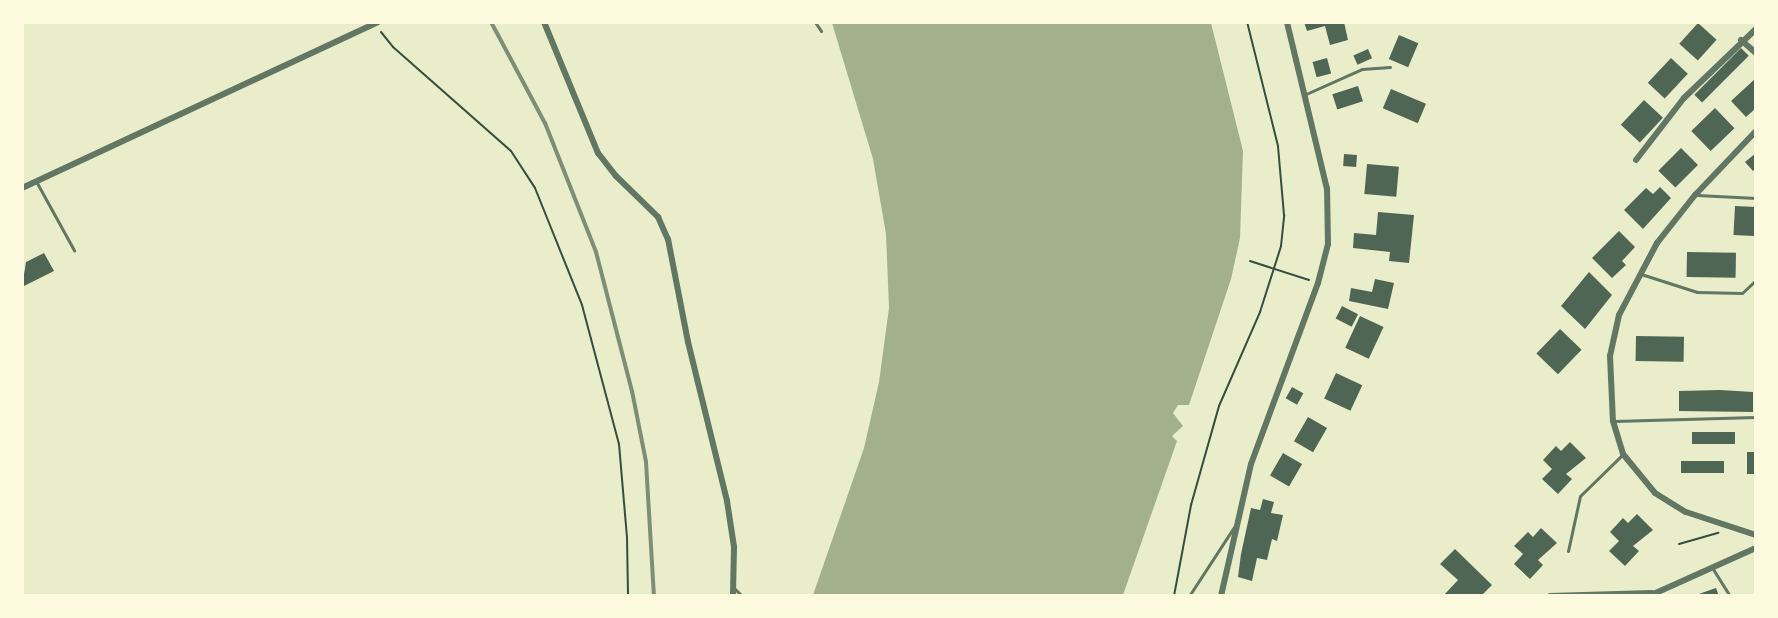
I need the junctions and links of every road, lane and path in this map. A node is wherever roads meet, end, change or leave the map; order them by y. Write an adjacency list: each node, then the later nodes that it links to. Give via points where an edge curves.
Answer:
1 (544, 22): 34 (street, via 598,153 658,217 668,239 688,342 727,501 734,547)
2 (815, 22): 7 (lane)
3 (1247, 22): 20 (path, via 1282,175 1284,215)
4 (1287, 22): 11 (street)
5 (376, 23): 14 (street); 36 (path, via 393,47 511,151 535,188 582,305 619,444 627,537)
6 (1755, 29): 8 (street)
7 (820, 31)
8 (1742, 40): 9 (street); 13 (street, via 1684,98)
9 (1755, 53)
10 (1390, 67): 11 (lane, via 1362,69)
11 (1306, 94): 27 (street, via 1327,189 1328,244 1318,283 1251,464)
12 (1755, 131): 16 (street)
13 (1636, 160)
14 (36, 181): 15 (street); 18 (lane)
15 (22, 188)
16 (1695, 195): 17 (lane); 21 (street, via 1657,243)
17 (1755, 198)
18 (74, 250)
19 (1250, 261): 20 (path)
20 (1276, 270): 22 (path); 38 (path, via 1219,406 1191,505)
21 (1641, 274): 23 (lane, via 1697,292 1742,293); 25 (street, via 1619,315 1610,356)
22 (1308, 280)
23 (1755, 280)
24 (1755, 417): 25 (lane)
25 (1613, 421): 26 (street)
26 (1623, 454): 28 (street, via 1655,493 1686,512); 32 (lane, via 1580,496)
27 (1234, 527): 39 (lane); 40 (street)
28 (1732, 528): 29 (street); 30 (path)
29 (1755, 535)
30 (1679, 544)
31 (1755, 548): 33 (street)
32 (1568, 551)
33 (1712, 568): 35 (street); 42 (lane)
34 (733, 592): 37 (lane)
35 (1650, 594): 41 (street)
36 (627, 596)
37 (742, 596)
38 (1174, 596)
39 (1189, 596)
40 (1221, 596)
41 (1550, 596)
42 (1730, 596)

